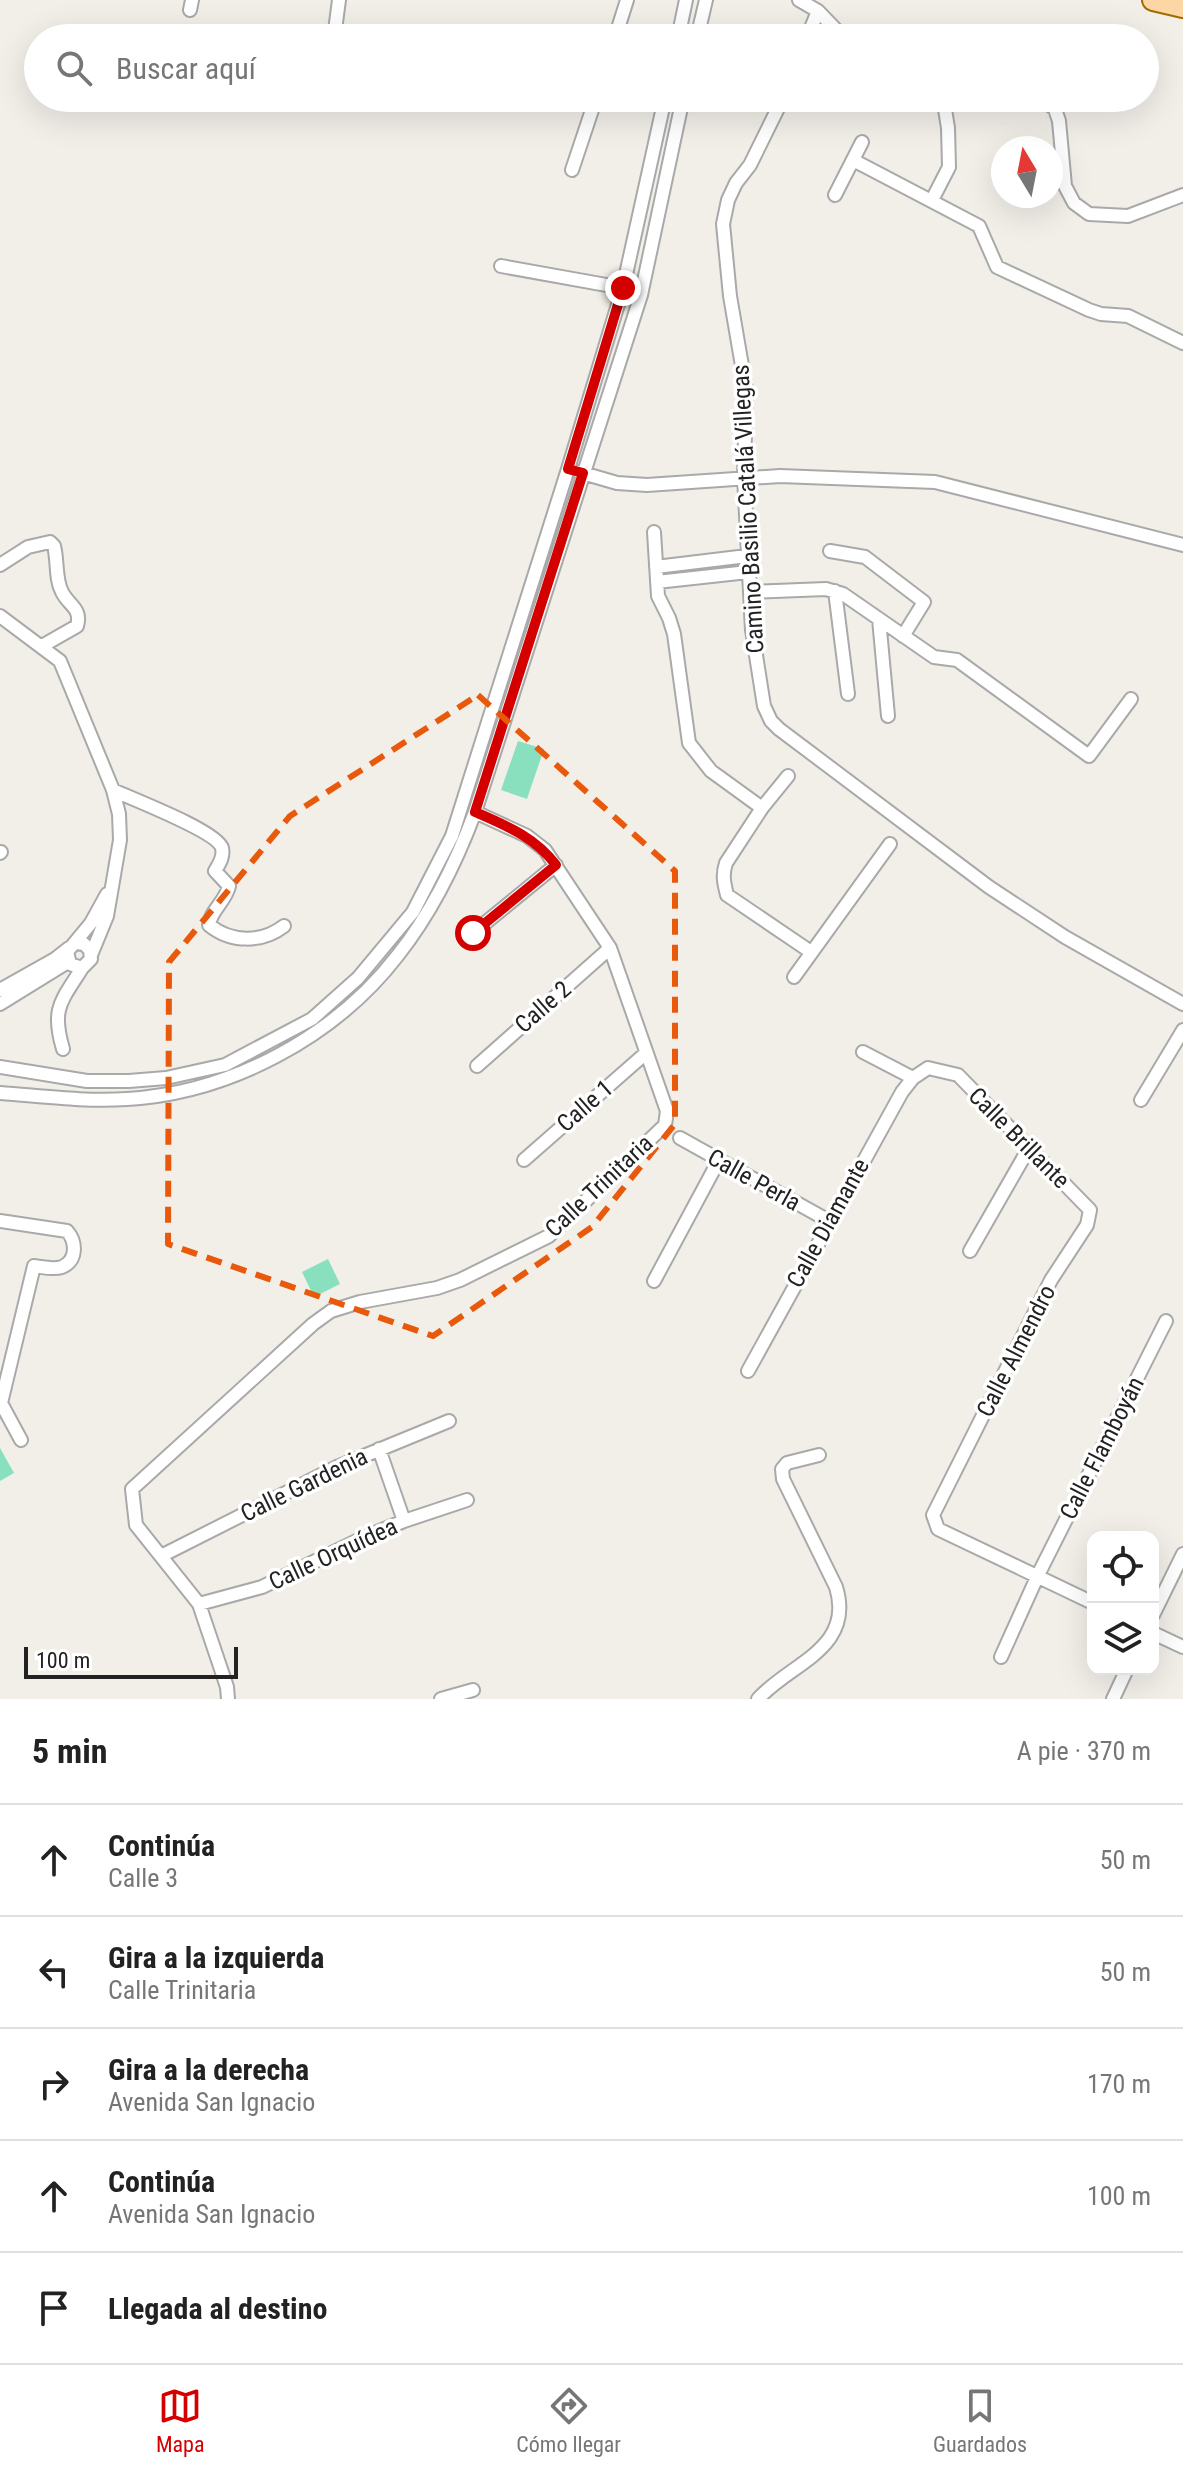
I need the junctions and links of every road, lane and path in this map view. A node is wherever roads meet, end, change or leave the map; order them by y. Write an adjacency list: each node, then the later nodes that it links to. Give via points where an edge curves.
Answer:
1 (339, 0): 9 (street)
2 (627, 0): 10 (street)
3 (686, 0): 11 (street)
4 (706, 0): 12 (street)
5 (799, 0): 8 (street)
6 (1153, 0): 7 (main road)
7 (1183, 7)
8 (818, 11): 13 (street); 14 (street)
9 (336, 24)
10 (619, 24)
11 (681, 24)
12 (700, 24)
13 (813, 24)
14 (831, 24)
15 (591, 112): 23 (street)
16 (662, 112): 28 (street)
17 (680, 112): 31 (street, via 641,295)
18 (776, 112): 32 (street, Camino Basilio Catalá Villegas, via 736,183 723,224 746,389)
19 (942, 112): 26 (street, via 949,167)
20 (1056, 112): 25 (street, via 1065,186 1074,203 1089,214 1128,216)
21 (862, 142): 22 (street)
22 (853, 160): 24 (street); 26 (street)
23 (572, 170)
24 (835, 195)
25 (1183, 195)
26 (932, 200): 29 (street, via 979,226 997,267 1089,310 1128,316)
27 (501, 266): 28 (street)
28 (623, 288): 30 (street)
29 (1183, 343)
30 (568, 469): 31 (street); 75 (street, via 452,836 413,912 358,978 312,1019 225,1065 129,1081 87,1081)
31 (583, 473): 32 (street, via 647,485); 53 (street)
32 (744, 477): 34 (street, via 935,482); 36 (street, Camino Basilio Catalá Villegas)
33 (654, 532): 38 (street)
34 (1183, 545)
35 (830, 551): 45 (street, via 865,557 924,602)
36 (747, 556): 38 (street); 39 (street, Camino Basilio Catalá Villegas)
37 (0, 565): 46 (street, via 37,543 54,546 62,594 79,618 77,626)
38 (656, 567): 40 (street)
39 (748, 572): 40 (street); 42 (street, Camino Basilio Catalá Villegas)
40 (657, 582): 52 (street, via 674,634 689,743 711,771)
41 (835, 591): 42 (street); 44 (street); 47 (street)
42 (750, 592): 68 (street, Camino Basilio Catalá Villegas, via 764,706 779,729 989,887)
43 (0, 616): 46 (street)
44 (879, 619): 45 (street); 49 (street)
45 (903, 636): 48 (street, via 934,657 957,660 1089,756)
46 (42, 646): 51 (street, via 60,661)
47 (848, 694)
48 (1131, 699)
49 (888, 716)
50 (788, 776): 52 (street)
51 (113, 790): 56 (street, via 120,840); 57 (street, via 219,842 222,858 215,871 229,886 209,925 237,938 255,938)
52 (762, 808): 61 (street, via 726,863 722,873 727,895)
53 (475, 812): 55 (street, Calle Trinitaria, via 527,836); 77 (street, via 442,888 397,957 318,1030 280,1053 230,1077 168,1094 92,1100)
54 (890, 844): 61 (street)
55 (556, 865): 58 (street); 60 (street, Calle Trinitaria)
56 (112, 884): 59 (street); 62 (street, via 107,916)
57 (284, 926)
58 (473, 933)
59 (72, 946): 62 (street, via 84,944); 63 (street); 66 (street)
60 (610, 948): 73 (street, Calle Trinitaria); 74 (street, Calle 2)
61 (811, 952): 65 (street)
62 (91, 955): 64 (street)
63 (68, 962): 64 (street); 67 (street)
64 (82, 968): 71 (street, via 57,1012)
65 (794, 977)
66 (0, 990)
67 (0, 1004)
68 (1183, 1004)
69 (1183, 1030): 70 (street)
70 (1179, 1047): 78 (street)
71 (63, 1049)
72 (863, 1052): 76 (street)
73 (646, 1053): 81 (street, Calle 1); 97 (street, Calle Trinitaria, via 667,1111 665,1125 549,1236 437,1288 331,1311 132,1489 136,1525)
74 (477, 1066)
75 (0, 1067)
76 (917, 1075): 80 (street, Calle Brillante, via 931,1067 958,1075); 85 (street, Calle Diamante, via 893,1106)
77 (0, 1093)
78 (1141, 1100)
79 (680, 1138): 82 (street, Calle Perla)
80 (1029, 1148): 83 (street, Calle Brillante); 86 (street)
81 (524, 1160)
82 (719, 1160): 85 (street, Calle Perla); 87 (street)
83 (1074, 1194): 98 (street, Calle Almendro, via 1090,1210 1087,1225 1051,1280 933,1515 938,1529)
84 (0, 1221): 91 (street, via 67,1231 75,1248 61,1267 34,1266 1,1403)
85 (829, 1221): 89 (street, Calle Diamante)
86 (970, 1251)
87 (654, 1281)
88 (1166, 1321): 98 (street, Calle Flamboyán)
89 (748, 1371)
90 (449, 1421): 92 (street, Calle Gardenia)
91 (21, 1440)
92 (379, 1449): 95 (street); 97 (street, Calle Gardenia)
93 (819, 1455): 109 (street, via 787,1463 783,1479 836,1587 839,1623 808,1662)
94 (467, 1500): 95 (street, Calle Orquídea)
95 (404, 1521): 101 (street, Calle Orquídea, via 262,1587)
96 (1183, 1554): 100 (street)
97 (161, 1556): 101 (street)
98 (1038, 1575): 99 (street); 104 (street, Calle Flamboyán)
99 (1087, 1600)
100 (1159, 1603)
101 (199, 1604): 107 (street)
102 (1159, 1636): 103 (street)
103 (1183, 1647)
104 (1001, 1657)
105 (1124, 1675): 110 (street)
106 (473, 1690): 108 (street)
107 (228, 1699)
108 (441, 1699)
109 (758, 1699)
110 (1113, 1699)

